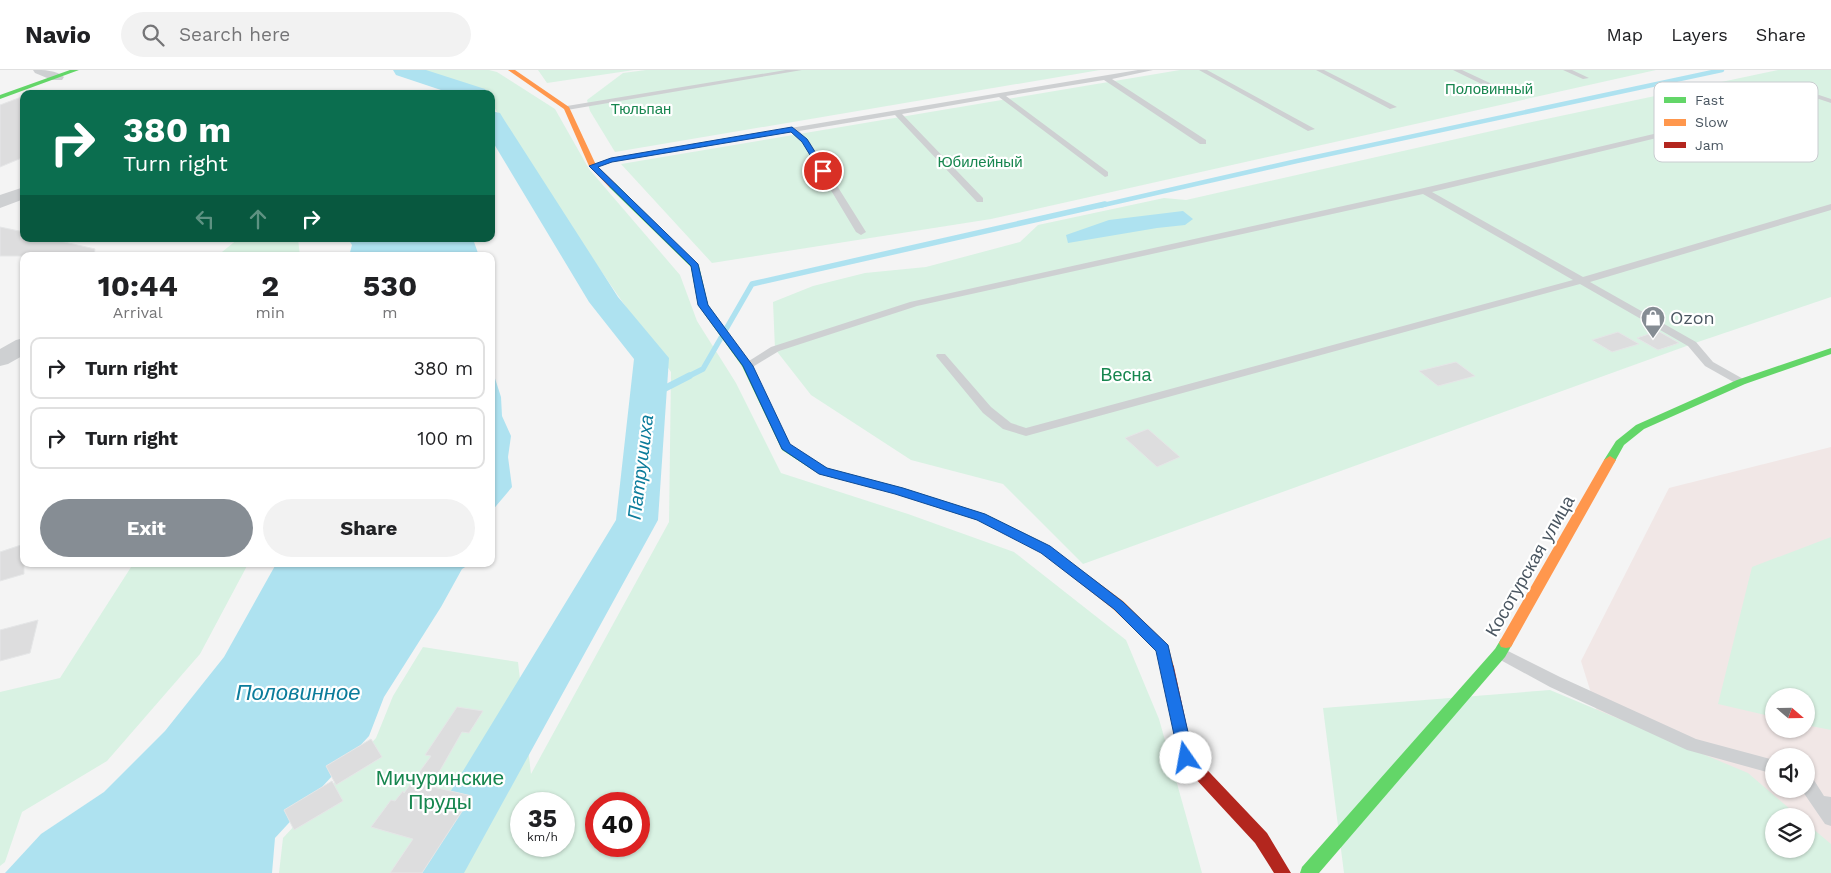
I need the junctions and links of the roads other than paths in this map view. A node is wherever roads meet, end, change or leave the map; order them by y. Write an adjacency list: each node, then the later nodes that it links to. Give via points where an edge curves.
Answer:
1 (40, 70): 10 (street)
2 (76, 70): 10 (street)
3 (511, 70): 21 (street)
4 (799, 70): 21 (lane)
5 (1150, 70): 11 (lane)
6 (1202, 70): 23 (lane)
7 (1320, 70): 20 (lane)
8 (1456, 70): 15 (lane)
9 (1566, 70): 12 (lane)
10 (57, 77): 13 (street)
11 (1106, 78): 16 (lane); 26 (lane)
12 (1585, 78)
13 (20, 90)
14 (20, 90): 17 (street)
15 (1503, 91)
16 (1000, 95): 22 (lane); 28 (lane)
17 (0, 97)
18 (1818, 97): 19 (lane)
19 (1831, 101)
20 (1392, 107)
21 (567, 108): 27 (street)
22 (897, 113): 24 (lane); 31 (lane)
23 (1311, 129)
24 (792, 130): 27 (lane, via 611,160); 34 (lane, via 805,141)
25 (1654, 136): 29 (lane)
26 (1203, 142)
27 (593, 166): 40 (street, via 695,266 703,305)
28 (1105, 174)
29 (1424, 191): 35 (lane); 40 (lane, via 914,304 775,349)
30 (20, 194): 32 (street)
31 (980, 200)
32 (0, 202)
33 (1831, 207): 35 (lane)
34 (861, 232)
35 (1581, 281): 38 (lane, via 1026,432 1007,426 987,410); 41 (lane, via 1692,344 1709,364)
36 (20, 347): 39 (street)
37 (1831, 351): 41 (street, Косотурская улица)
38 (941, 356)
39 (0, 359)
40 (748, 366): 47 (street, via 786,447 823,471 981,517 1045,549 1118,605 1163,649 1186,758 1261,838)
41 (1741, 382): 42 (street, Косотурская улица, via 1640,426 1620,443)
42 (1500, 653): 43 (lane, via 1555,682 1693,745); 48 (street, Косотурская улица)
43 (1765, 764)
44 (1815, 792): 45 (lane)
45 (1825, 804): 46 (lane)
46 (1831, 818)
47 (1282, 873)
48 (1308, 873)

